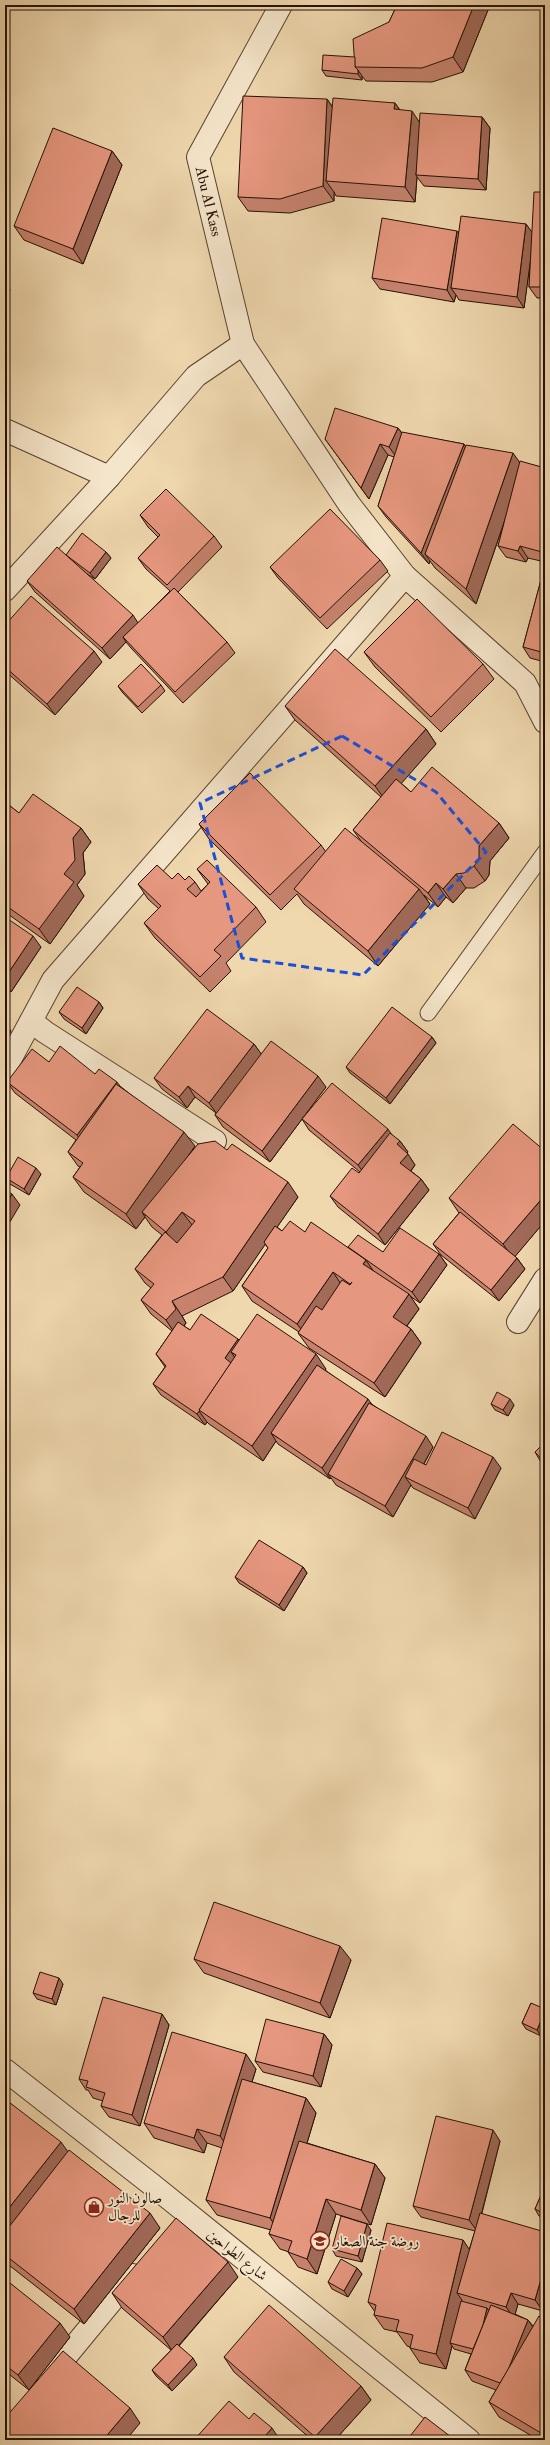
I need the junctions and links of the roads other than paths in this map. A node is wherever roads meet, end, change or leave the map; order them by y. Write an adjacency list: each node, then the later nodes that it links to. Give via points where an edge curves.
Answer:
1 (281, 5): 2 (street, Abu Al Kass, via 198,157)
2 (243, 344): 4 (street, via 196,376); 5 (street, Abu Al Kass, via 349,504)
3 (5, 430): 4 (street)
4 (109, 477): 6 (street)
5 (405, 576): 7 (street, Abu Al Kass, via 525,683); 10 (street, via 53,980)
6 (5, 590)
7 (545, 722)
8 (545, 852): 9 (lane)
9 (428, 1013)
10 (31, 1021): 11 (street); 12 (street)
11 (5, 1069)
12 (215, 1141)
13 (545, 1279): 14 (street)
14 (518, 1322)
15 (5, 2070): 18 (street, شارع الطواحين, via 179,2218)
16 (144, 2261): 17 (street)
17 (35, 2395)
18 (469, 2440)

